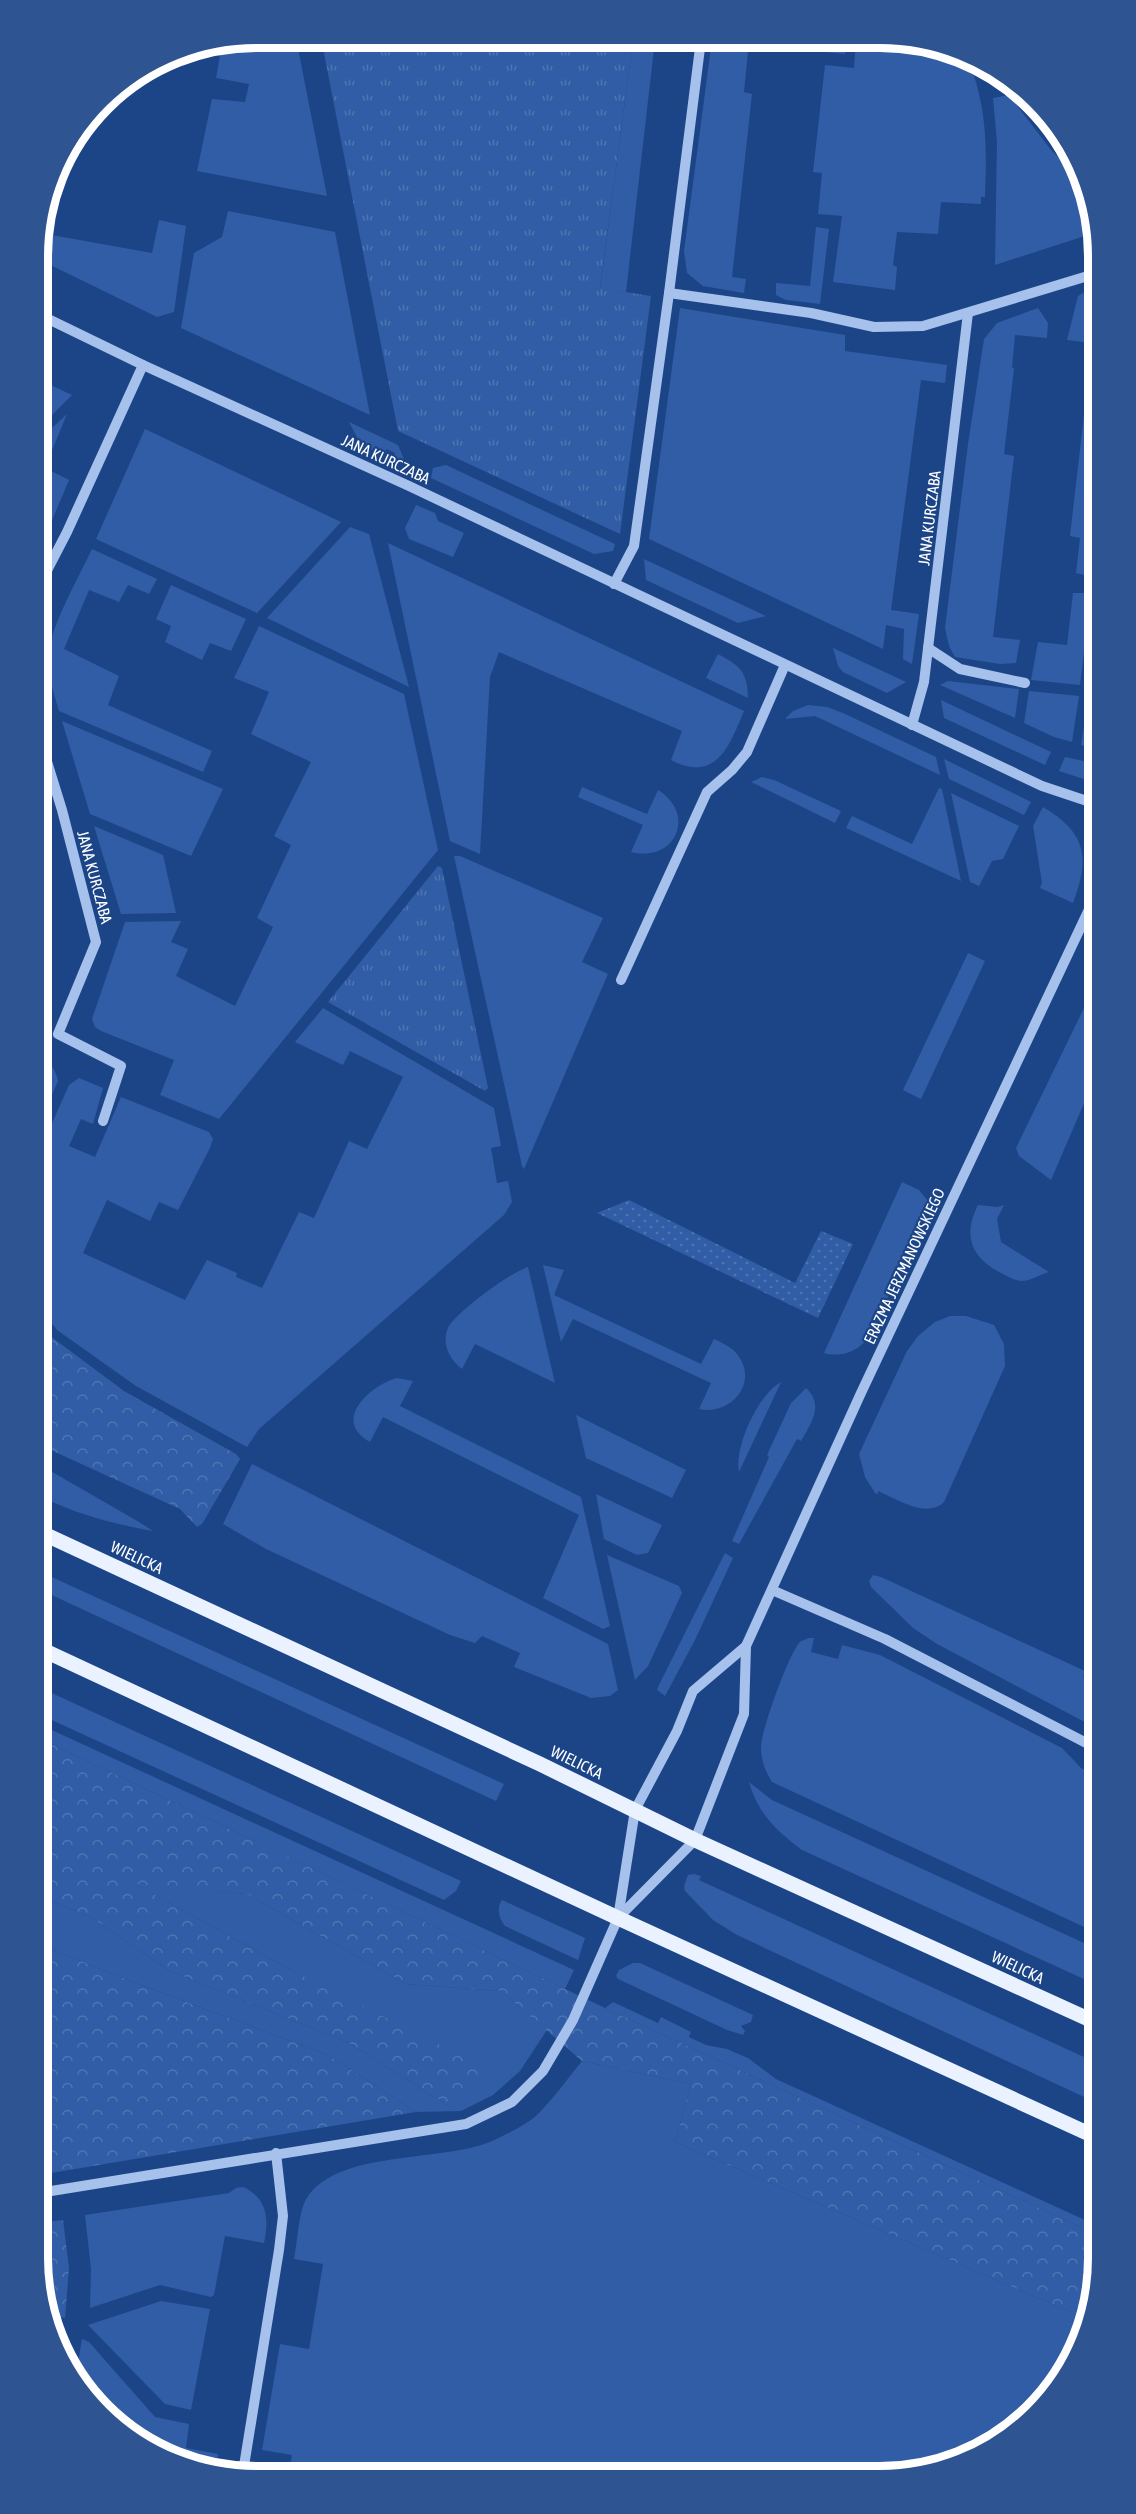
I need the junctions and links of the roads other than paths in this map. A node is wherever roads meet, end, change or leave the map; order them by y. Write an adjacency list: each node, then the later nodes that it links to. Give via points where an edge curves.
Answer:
1 (700, 48): 3 (street)
2 (1088, 276): 4 (street)
3 (669, 293): 4 (street, via 811,313 874,327 923,326); 8 (street, via 634,546)
4 (968, 313): 9 (street, JANA KURCZABA)
5 (48, 319): 6 (street, JANA KURCZABA)
6 (143, 365): 7 (street); 8 (street, JANA KURCZABA)
7 (48, 569)
8 (614, 585): 10 (street, JANA KURCZABA)
9 (928, 648): 11 (street, via 960,669); 12 (street, JANA KURCZABA, via 924,682)
10 (785, 665): 12 (street, JANA KURCZABA); 16 (street, via 747,752 707,792)
11 (1025, 683)
12 (912, 725): 14 (street, JANA KURCZABA, via 1042,786)
13 (48, 765): 17 (street, JANA KURCZABA, via 96,942 58,1034 121,1066)
14 (1088, 801)
15 (1088, 912): 19 (street, ERAZMA JERZMANOWSKIEGO)
16 (621, 980)
17 (103, 1121)
18 (48, 1536): 23 (main road, WIELICKA)
19 (772, 1590): 20 (street, ERAZMA JERZMANOWSKIEGO); 22 (street, via 885,1639)
20 (746, 1646): 23 (street, ERAZMA JERZMANOWSKIEGO, via 693,1691 677,1731); 24 (street, ERAZMA JERZMANOWSKIEGO, via 744,1714)
21 (48, 1652): 25 (main road)
22 (1088, 1744)
23 (635, 1810): 24 (main road, WIELICKA); 25 (street, ERAZMA JERZMANOWSKIEGO)
24 (695, 1840): 25 (street, ERAZMA JERZMANOWSKIEGO); 26 (main road, WIELICKA)
25 (618, 1918): 27 (main road); 28 (street, via 573,2020 543,2071 512,2102 466,2124)
26 (1088, 2019)
27 (1088, 2133)
28 (276, 2153): 29 (street); 30 (street, via 283,2216)
29 (48, 2191)
30 (244, 2465)

